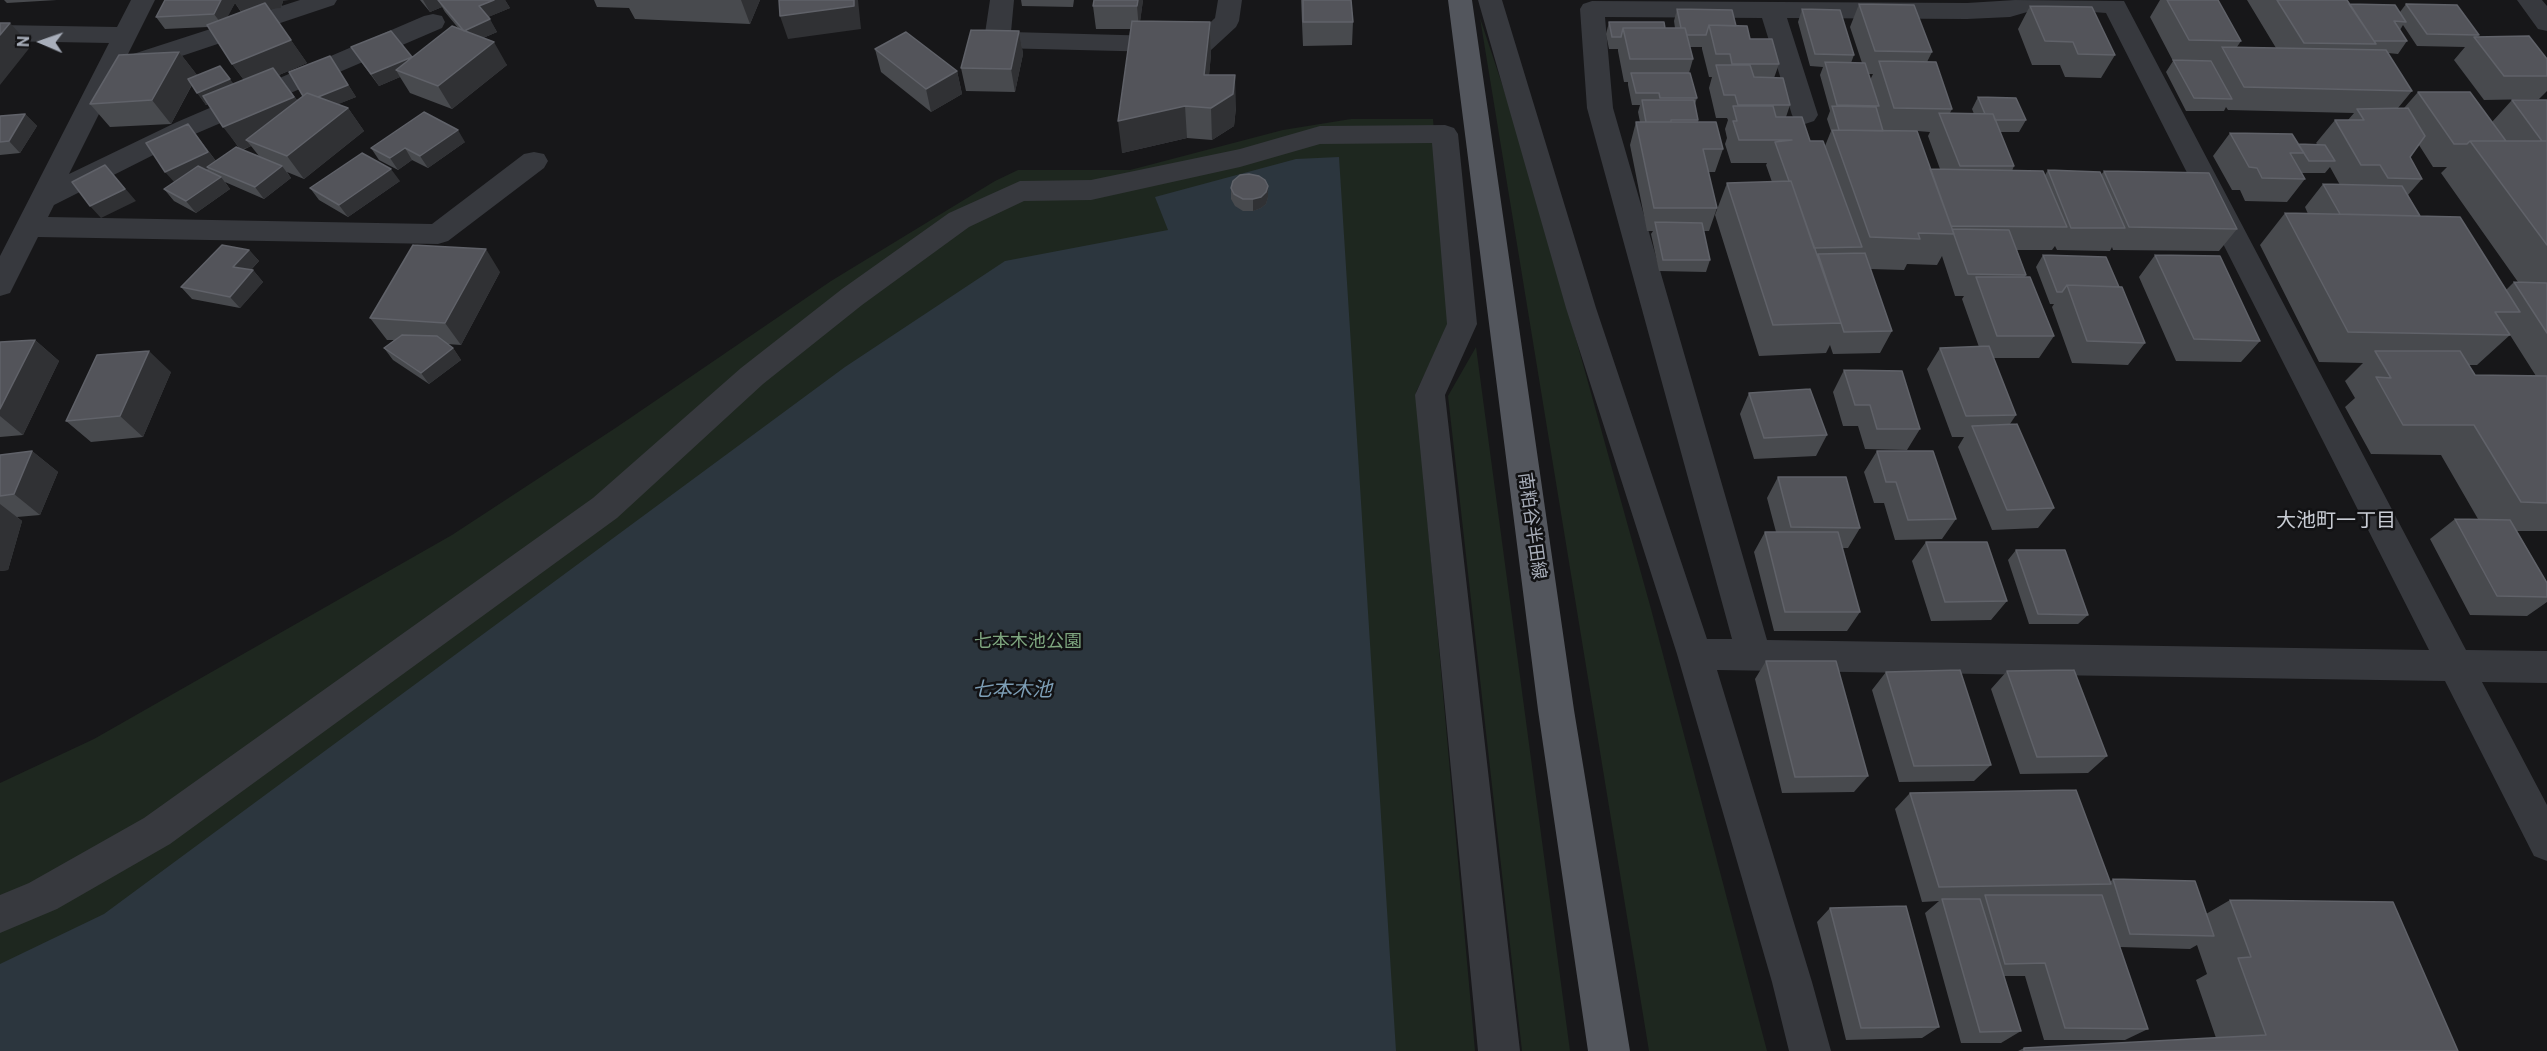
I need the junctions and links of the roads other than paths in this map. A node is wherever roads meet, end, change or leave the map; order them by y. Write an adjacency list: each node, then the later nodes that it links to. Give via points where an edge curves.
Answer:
1 (143, 0): 13 (street)
2 (326, 0): 14 (street)
3 (1002, 0): 4 (street, via 997,40 1200,45 1227,21)
4 (1230, 0)
5 (1460, 0): 27 (main road, 南粕谷半田線, via 1556,710)
6 (1490, 0): 20 (street, via 1581,308)
7 (2529, 0): 11 (street)
8 (2034, 1): 9 (street, via 2010,9 1966,11); 22 (street, via 2115,6)
9 (1772, 10): 15 (street); 21 (street, via 1592,9 1600,108)
10 (433, 22): 17 (street, via 186,128)
11 (2547, 23)
12 (0, 33): 13 (street)
13 (127, 35): 14 (street)
14 (109, 71): 17 (street)
15 (1805, 116)
16 (534, 161): 18 (street, via 438,234)
17 (45, 198): 18 (street)
18 (30, 227): 19 (street)
19 (0, 285)
20 (1695, 654): 21 (street); 28 (street)
21 (1754, 654): 22 (street)
22 (2457, 667): 23 (street); 24 (street)
23 (2547, 668)
24 (2547, 843)
25 (0, 914): 26 (street, via 43,896 157,831 605,508 752,375 959,220 1020,191 1090,190 1240,158 1320,135 1445,134 1462,324 1430,395)
26 (1499, 1051)
27 (1609, 1051)
28 (1810, 1051)

